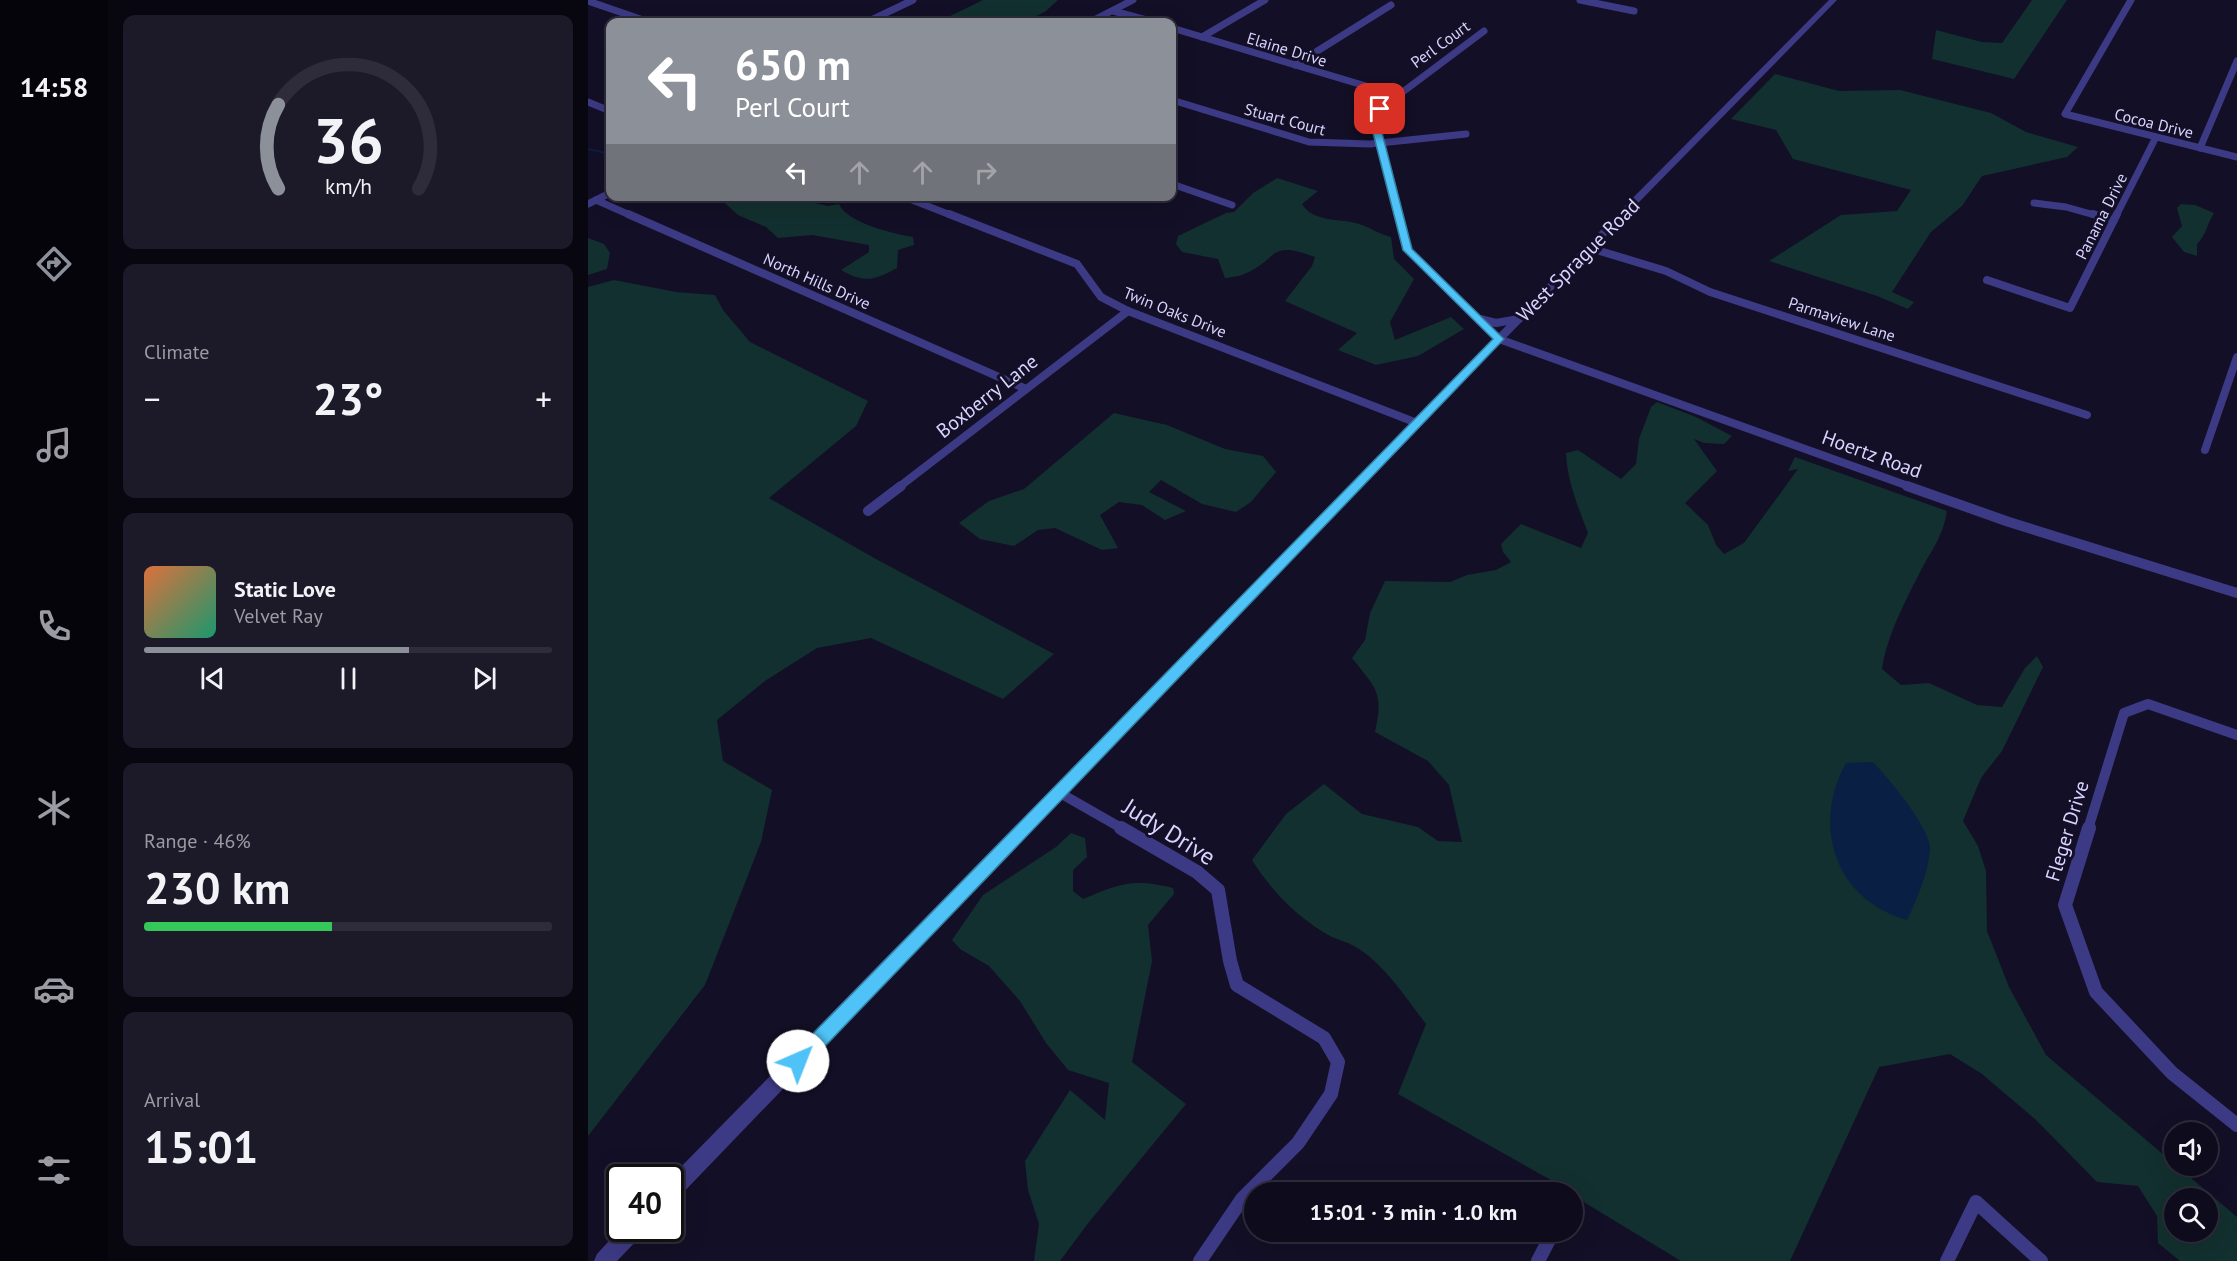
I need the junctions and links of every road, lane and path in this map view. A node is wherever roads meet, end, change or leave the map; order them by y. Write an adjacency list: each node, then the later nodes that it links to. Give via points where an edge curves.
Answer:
1 (913, 0): 12 (street)
2 (1132, 0): 9 (street)
3 (1264, 0): 17 (street)
4 (1580, 0): 10 (street)
5 (1833, 0): 36 (street, West Sprague Road)
6 (2131, 0): 25 (street, Cocoa Drive, via 2065,114)
7 (588, 1): 11 (street)
8 (1391, 5): 19 (street)
9 (1113, 10): 13 (street); 14 (street)
10 (1634, 11)
11 (637, 18)
12 (875, 18)
13 (1098, 18)
14 (1140, 18)
15 (1176, 29): 17 (street, Elaine Drive)
16 (1484, 30): 20 (street, Perl Court)
17 (1202, 37): 19 (street, Elaine Drive)
18 (2237, 61): 27 (street)
19 (1295, 65): 20 (street, Elaine Drive)
20 (1396, 95): 26 (street, Perl Court, via 1380,109 1375,125)
21 (1176, 101): 26 (street, Stuart Court, via 1309,142)
22 (588, 102): 23 (street)
23 (606, 109)
24 (1466, 134): 26 (street, Stuart Court)
25 (2156, 137): 27 (street, Cocoa Drive); 35 (street, Panama Drive)
26 (1381, 144): 39 (street, Perl Court, via 1408,250)
27 (2199, 148): 28 (street, Cocoa Drive)
28 (2237, 157)
29 (1176, 185): 34 (street)
30 (606, 195): 32 (street)
31 (915, 201): 38 (street, Twin Oaks Drive, via 1077,264 1101,297)
32 (592, 202): 43 (street, North Hills Drive)
33 (2034, 203): 35 (street)
34 (1232, 205)
35 (2114, 220): 37 (street, Panama Drive, via 2070,308)
36 (1590, 248): 40 (street, West Sprague Road); 44 (street, Parmaview Lane, via 1666,271 1710,292)
37 (1987, 280)
38 (1128, 311): 43 (street, Boxberry Lane); 45 (street, Twin Oaks Drive)
39 (1477, 318): 40 (street, via 1496,323); 41 (street, Perl Court)
40 (1519, 319): 41 (street, West Sprague Road)
41 (1499, 339): 45 (street, West Sprague Road); 48 (street, Hoertz Road, via 2009,522)
42 (2237, 357): 46 (street)
43 (1026, 389): 47 (street, Boxberry Lane)
44 (2086, 415)
45 (1418, 423): 50 (street, West Sprague Road)
46 (2205, 450)
47 (868, 511)
48 (2237, 593)
49 (2237, 735): 51 (street, Fleger Drive, via 2148,704 2124,713 2065,905 2096,992 2172,1073)
50 (1060, 793): 52 (street, West Sprague Road); 56 (street, Judy Drive, via 1197,872 1218,890 1237,985 1324,1038 1338,1062 1331,1094 1298,1143 1242,1199)
51 (2237, 1125)
52 (684, 1178)
53 (622, 1242): 55 (street)
54 (1548, 1242): 57 (street)
55 (604, 1261)
56 (1200, 1261)
57 (1538, 1261)
58 (1947, 1261): 59 (street, via 1976,1202)
59 (2041, 1261)

